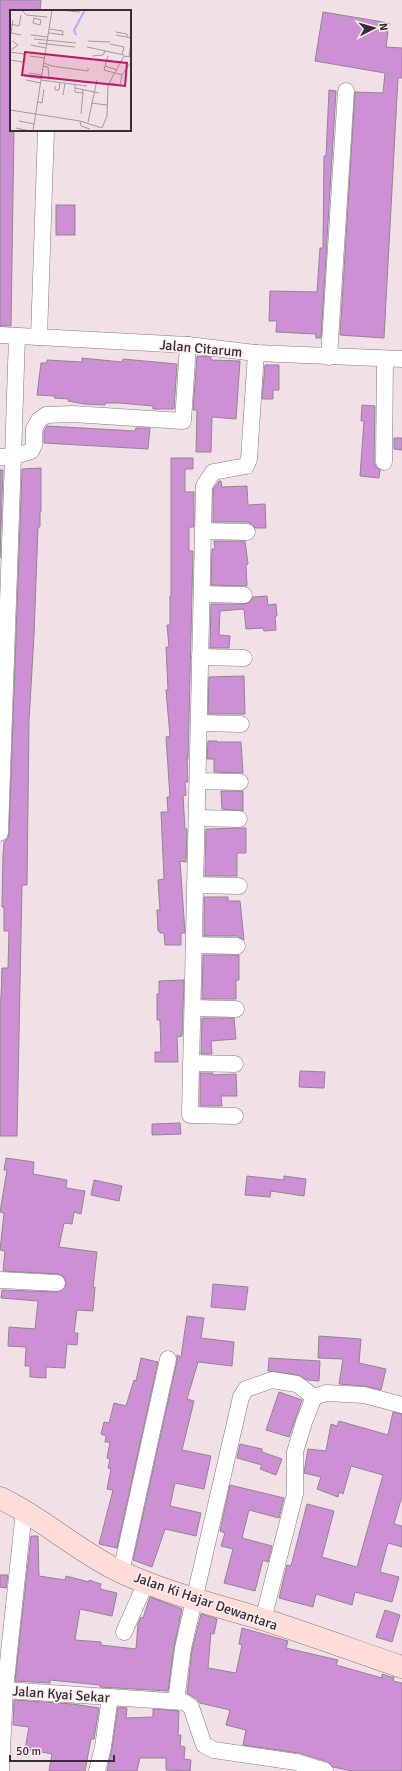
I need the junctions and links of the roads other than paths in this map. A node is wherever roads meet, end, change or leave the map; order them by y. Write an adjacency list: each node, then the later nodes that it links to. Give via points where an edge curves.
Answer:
1 (346, 91): 8 (street)
2 (46, 131): 5 (street)
3 (0, 335): 4 (street, Jalan Citarum)
4 (17, 336): 5 (street, Jalan Citarum); 11 (street)
5 (39, 337): 6 (street, Jalan Citarum)
6 (188, 345): 7 (street, Jalan Citarum); 11 (street, via 183,421 73,414 46,415 39,420 34,429 34,445 31,451)
7 (256, 353): 8 (street, Jalan Citarum); 13 (street, via 249,459 246,466 213,472 209,476 204,486)
8 (329, 357): 9 (street, Jalan Citarum)
9 (385, 359): 10 (street, Jalan Citarum); 12 (street)
10 (402, 360)
11 (7, 457): 25 (street)
12 (384, 462)
13 (203, 531): 14 (street); 15 (street)
14 (247, 532)
15 (202, 594): 16 (street); 17 (street)
16 (244, 595)
17 (200, 657): 18 (street); 19 (street)
18 (244, 658)
19 (199, 723): 20 (street); 21 (street)
20 (241, 724)
21 (198, 781): 22 (street); 23 (street)
22 (240, 782)
23 (197, 818): 24 (street); 26 (street)
24 (239, 819)
25 (0, 833)
26 (195, 885): 27 (street); 28 (street)
27 (239, 886)
28 (194, 945): 29 (street); 30 (street)
29 (237, 946)
30 (192, 1008): 31 (street); 32 (street)
31 (236, 1009)
32 (191, 1063): 33 (street); 34 (street, via 190,1115)
33 (235, 1064)
34 (235, 1116)
35 (0, 1280): 36 (street)
36 (57, 1284)
37 (168, 1359): 42 (street)
38 (314, 1397): 39 (street, via 326,1393 364,1395); 44 (street, via 297,1384 272,1380 246,1389 241,1397); 45 (street, via 295,1452 294,1494)
39 (402, 1405)
40 (0, 1498): 41 (main road, Jalan Ki Hajar Dewantara)
41 (24, 1511): 42 (main road, Jalan Ki Hajar Dewantara); 48 (street, Jalan Kyai Sekar)
42 (121, 1572): 43 (main road, Jalan Ki Hajar Dewantara)
43 (146, 1582): 44 (main road, Jalan Ki Hajar Dewantara); 46 (street)
44 (195, 1600): 45 (main road, Jalan Ki Hajar Dewantara); 50 (street, via 183,1648)
45 (263, 1620): 47 (main road, Jalan Ki Hajar Dewantara)
46 (124, 1632)
47 (402, 1667)
48 (5, 1690): 49 (street, Jalan Kyai Sekar); 52 (street)
49 (110, 1697): 50 (street, Jalan Kyai Sekar); 53 (street)
50 (176, 1701): 51 (street, Jalan Kyai Sekar, via 184,1702 191,1707 204,1745 214,1750 230,1752)
51 (249, 1764): 54 (street, Jalan Kyai Sekar, via 296,1762)
52 (2, 1771)
53 (97, 1771)
54 (325, 1771)

